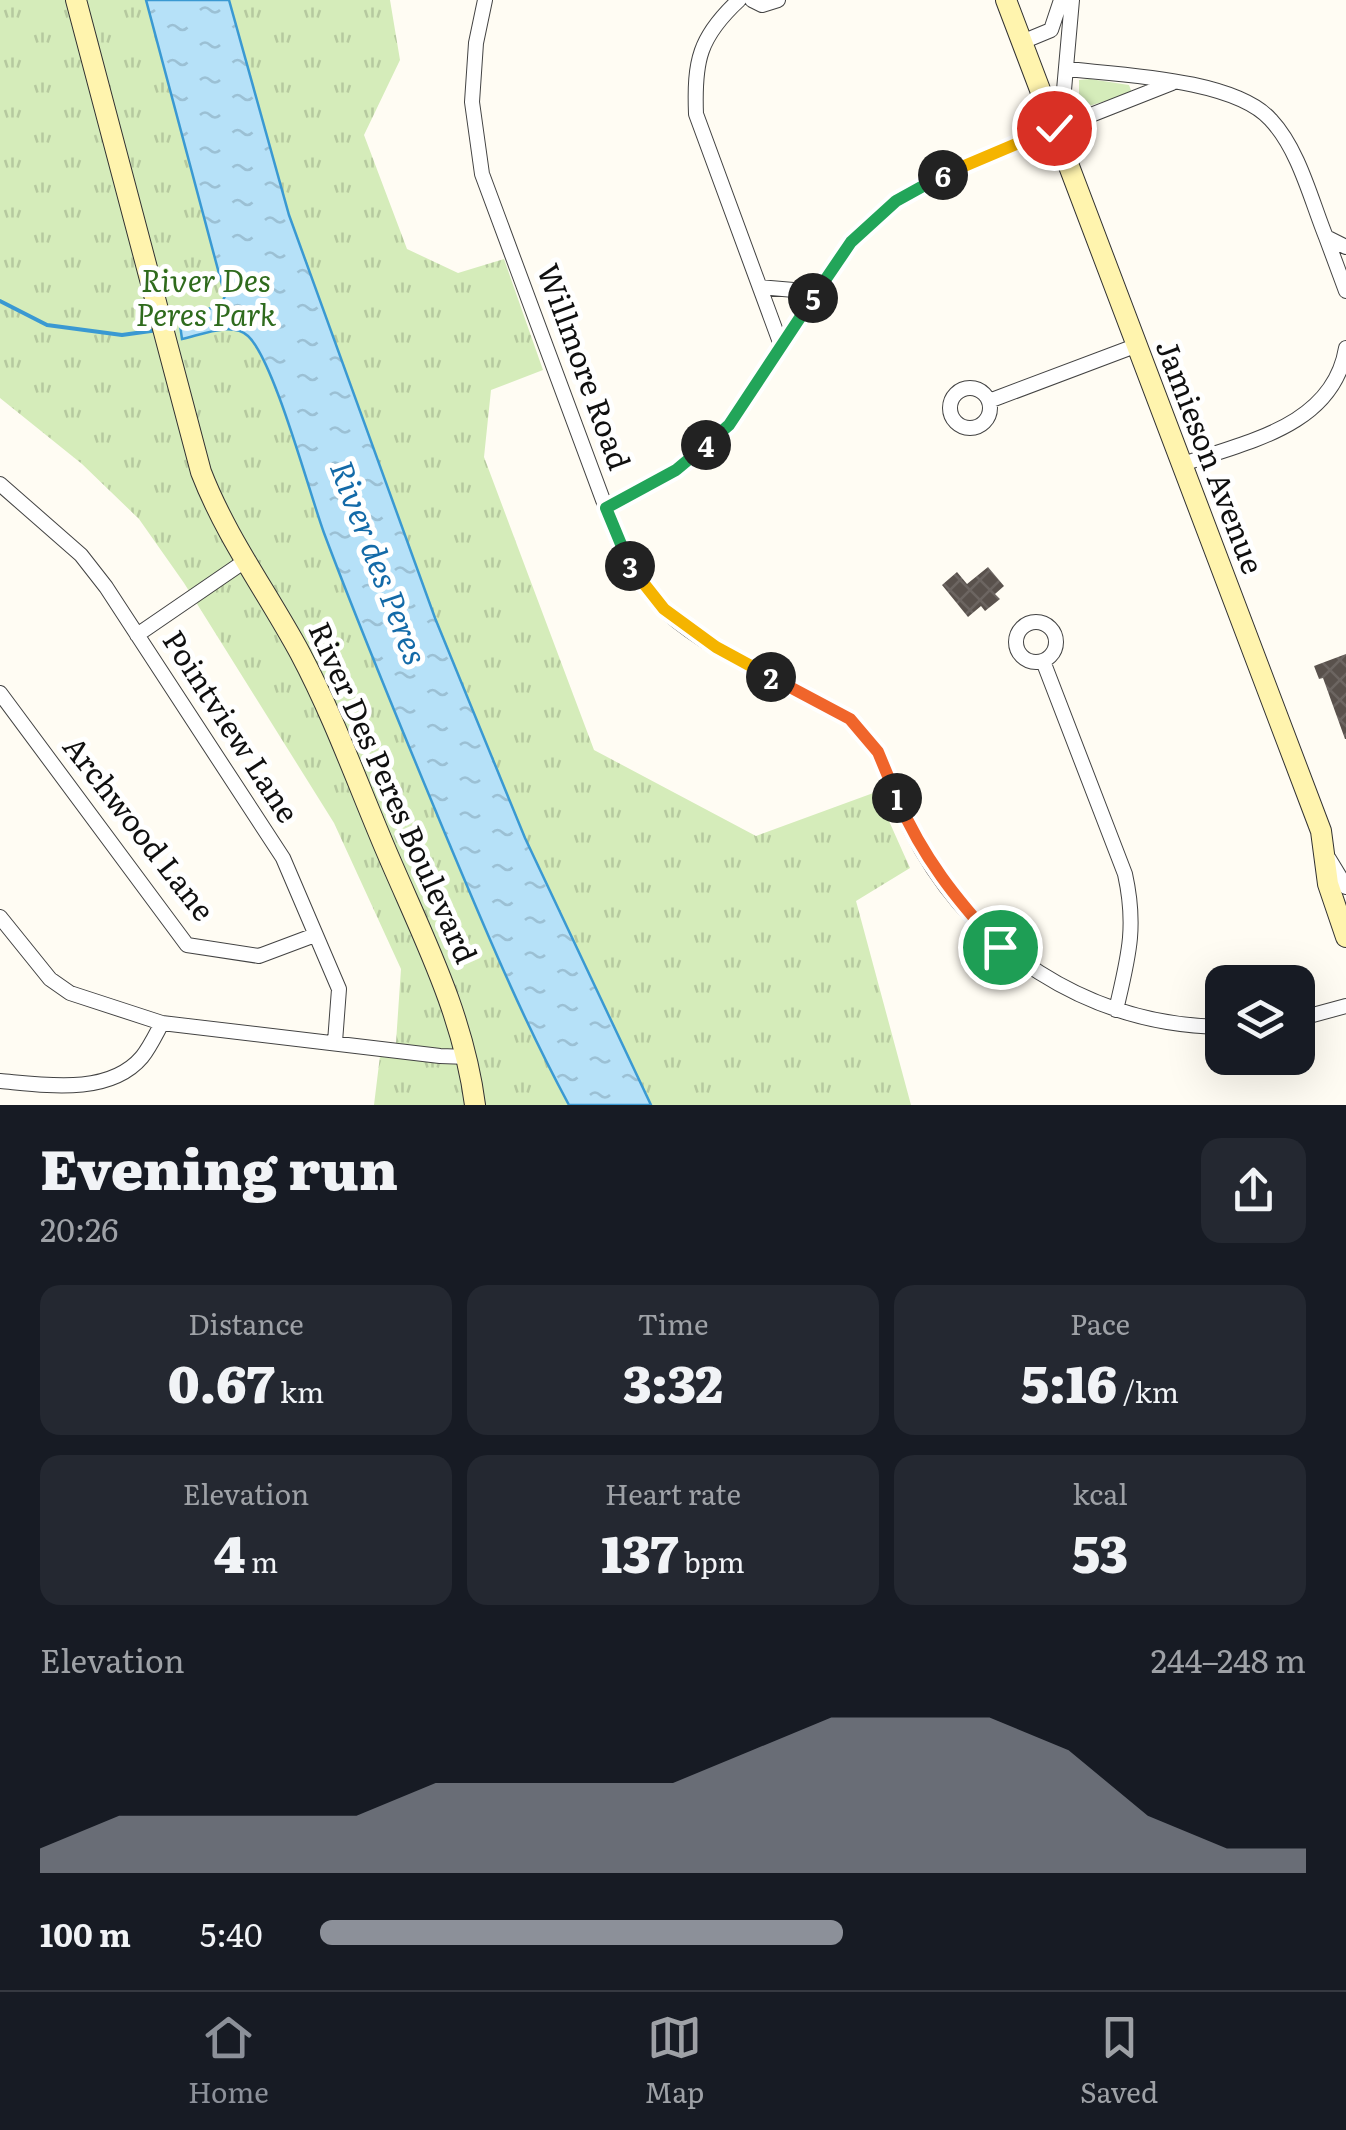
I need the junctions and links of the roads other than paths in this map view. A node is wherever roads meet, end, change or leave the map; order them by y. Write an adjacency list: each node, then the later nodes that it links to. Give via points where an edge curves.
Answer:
1 (76, 0): 25 (main road, River Des Peres Boulevard, via 205,482)
2 (485, 0): 24 (street, Willmore Road, via 472,102 482,174)
3 (739, 0): 15 (street, via 701,44 696,114)
4 (752, 0): 5 (street)
5 (778, 0)
6 (1006, 0): 9 (main road, Jamieson Avenue)
7 (1061, 0): 9 (street, via 1051,30)
8 (1072, 0): 10 (street)
9 (1022, 42): 12 (main road, Jamieson Avenue)
10 (1067, 69): 11 (street); 12 (street)
11 (1172, 83): 12 (street); 13 (street, via 1222,90 1271,119)
12 (1054, 128): 17 (street, via 896,201 851,242); 19 (main road, Jamieson Avenue)
13 (1326, 238): 14 (street); 16 (street)
14 (1346, 247)
15 (760, 287): 17 (street); 18 (street)
16 (1346, 291)
17 (817, 292): 18 (street)
18 (781, 344): 24 (street, via 729,425 676,470)
19 (1135, 346): 21 (street); 22 (main road, Jamieson Avenue)
20 (1346, 348): 22 (street, via 1342,371 1296,423)
21 (989, 401)
22 (1180, 466): 29 (main road, Jamieson Avenue)
23 (0, 484): 26 (street, Pointview Lane, via 82,556)
24 (606, 508): 35 (street, Willmore Road, via 626,562 664,609 716,647 850,719 878,752 911,831 949,892 1000,947 1060,987)
25 (246, 560): 26 (street); 40 (main road, River Des Peres Boulevard, via 322,698 444,982)
26 (137, 634): 32 (street, Pointview Lane, via 283,858)
27 (1043, 661): 35 (street, via 1131,902 1132,940)
28 (0, 693): 32 (street, Archwood Lane, via 187,945 258,956)
29 (1326, 854): 30 (street); 33 (main road, Jamieson Avenue, via 1328,884)
30 (1346, 887)
31 (0, 917): 37 (street, via 50,979 70,993)
32 (316, 934): 39 (street, Pointview Lane, via 339,988)
33 (1346, 937)
34 (1346, 1006): 36 (street)
35 (1116, 1010): 38 (street, Willmore Road)
36 (1315, 1014)
37 (162, 1023): 39 (street); 41 (street, via 140,1060 110,1078 72,1087)
38 (1205, 1027)
39 (335, 1042): 40 (street)
40 (468, 1057): 42 (main road, River Des Peres Boulevard)
41 (0, 1081)
42 (475, 1105)

